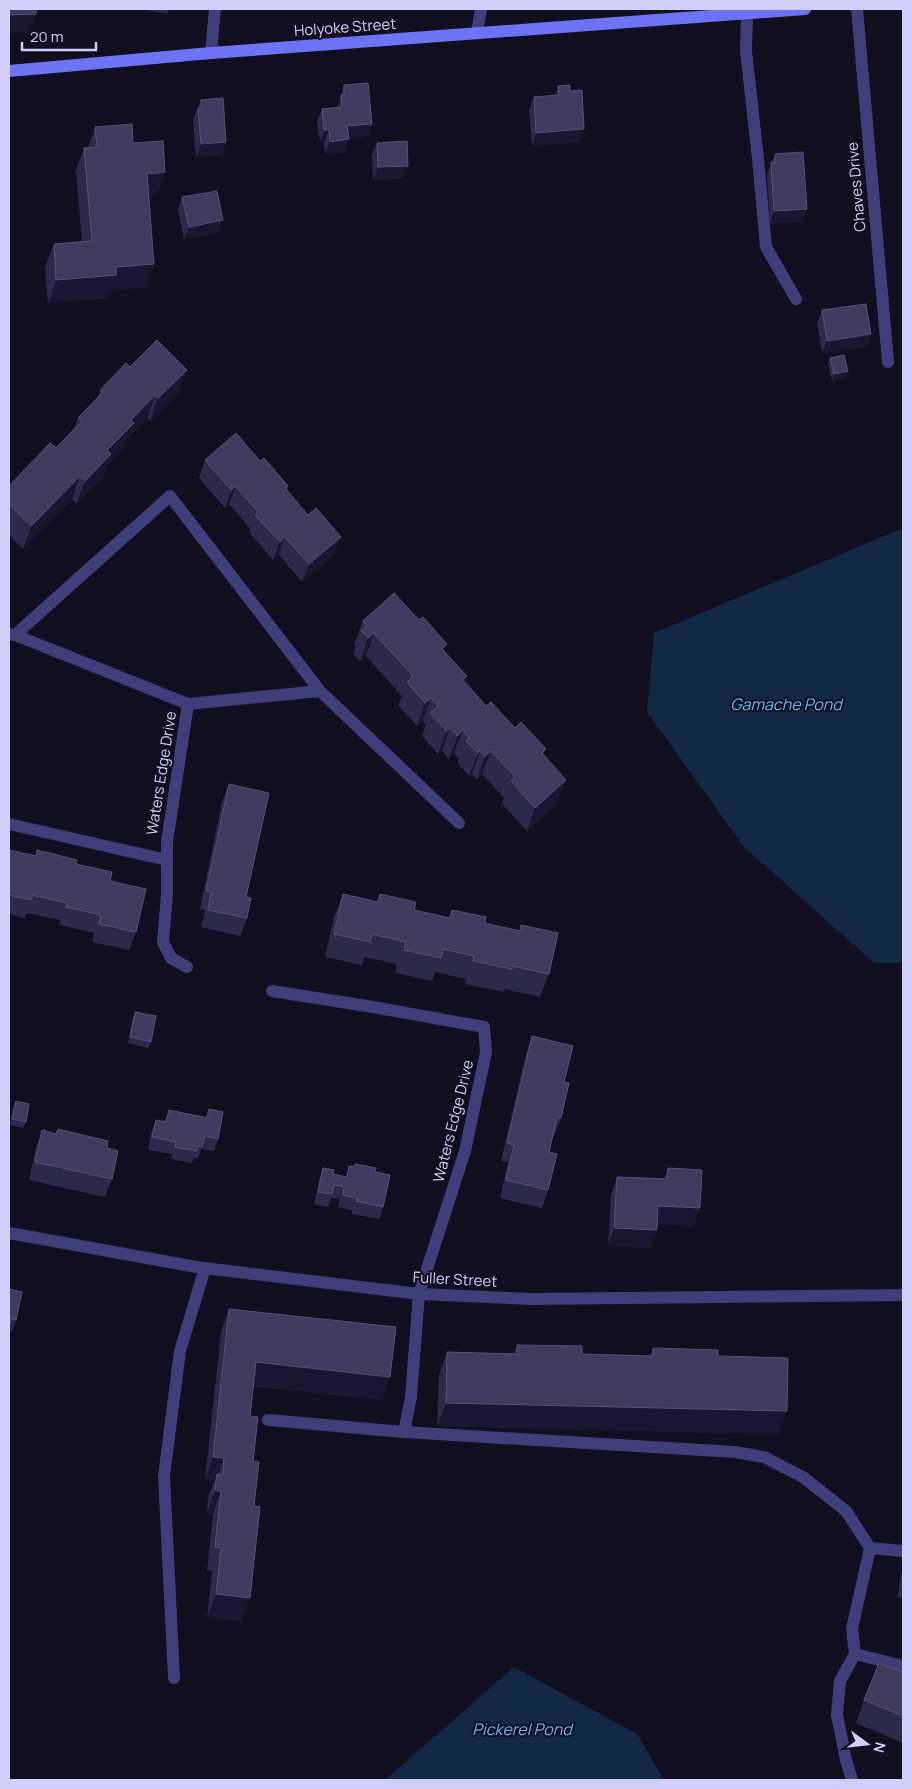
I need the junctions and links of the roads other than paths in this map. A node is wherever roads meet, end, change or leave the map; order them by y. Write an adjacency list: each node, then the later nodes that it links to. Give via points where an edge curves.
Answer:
1 (215, 9): 7 (street)
2 (481, 9): 6 (street)
3 (804, 9): 5 (main road, Holyoke Street)
4 (857, 9): 10 (street, Chaves Drive)
5 (747, 11): 6 (main road, Holyoke Street); 9 (street, via 746,51 766,247)
6 (477, 33): 7 (main road, Holyoke Street)
7 (210, 53): 8 (main road, Holyoke Street)
8 (9, 71)
9 (796, 299)
10 (888, 362)
11 (12, 634): 12 (street, via 170,496); 13 (street, Waters Edge Drive)
12 (320, 691): 13 (street); 14 (street)
13 (188, 704): 16 (street, Waters Edge Drive)
14 (459, 823)
15 (9, 824): 16 (street)
16 (167, 860): 17 (street, Waters Edge Drive, via 163,942 171,958)
17 (187, 967)
18 (272, 991): 21 (street, Waters Edge Drive, via 484,1027 486,1052 465,1151)
19 (9, 1233): 20 (street, Fuller Street)
20 (205, 1268): 21 (street, Fuller Street); 29 (street, via 180,1351 164,1476)
21 (419, 1294): 22 (street, Fuller Street, via 532,1299); 24 (street, Waters Edge Drive, via 411,1397)
22 (903, 1295)
23 (268, 1420): 24 (street)
24 (404, 1432): 25 (street, via 735,1452 764,1457 803,1477 846,1511)
25 (870, 1548): 26 (street); 27 (street, via 852,1629)
26 (903, 1550)
27 (855, 1654): 28 (street); 30 (street, via 840,1681 837,1715)
28 (903, 1666)
29 (174, 1678)
30 (852, 1780)

